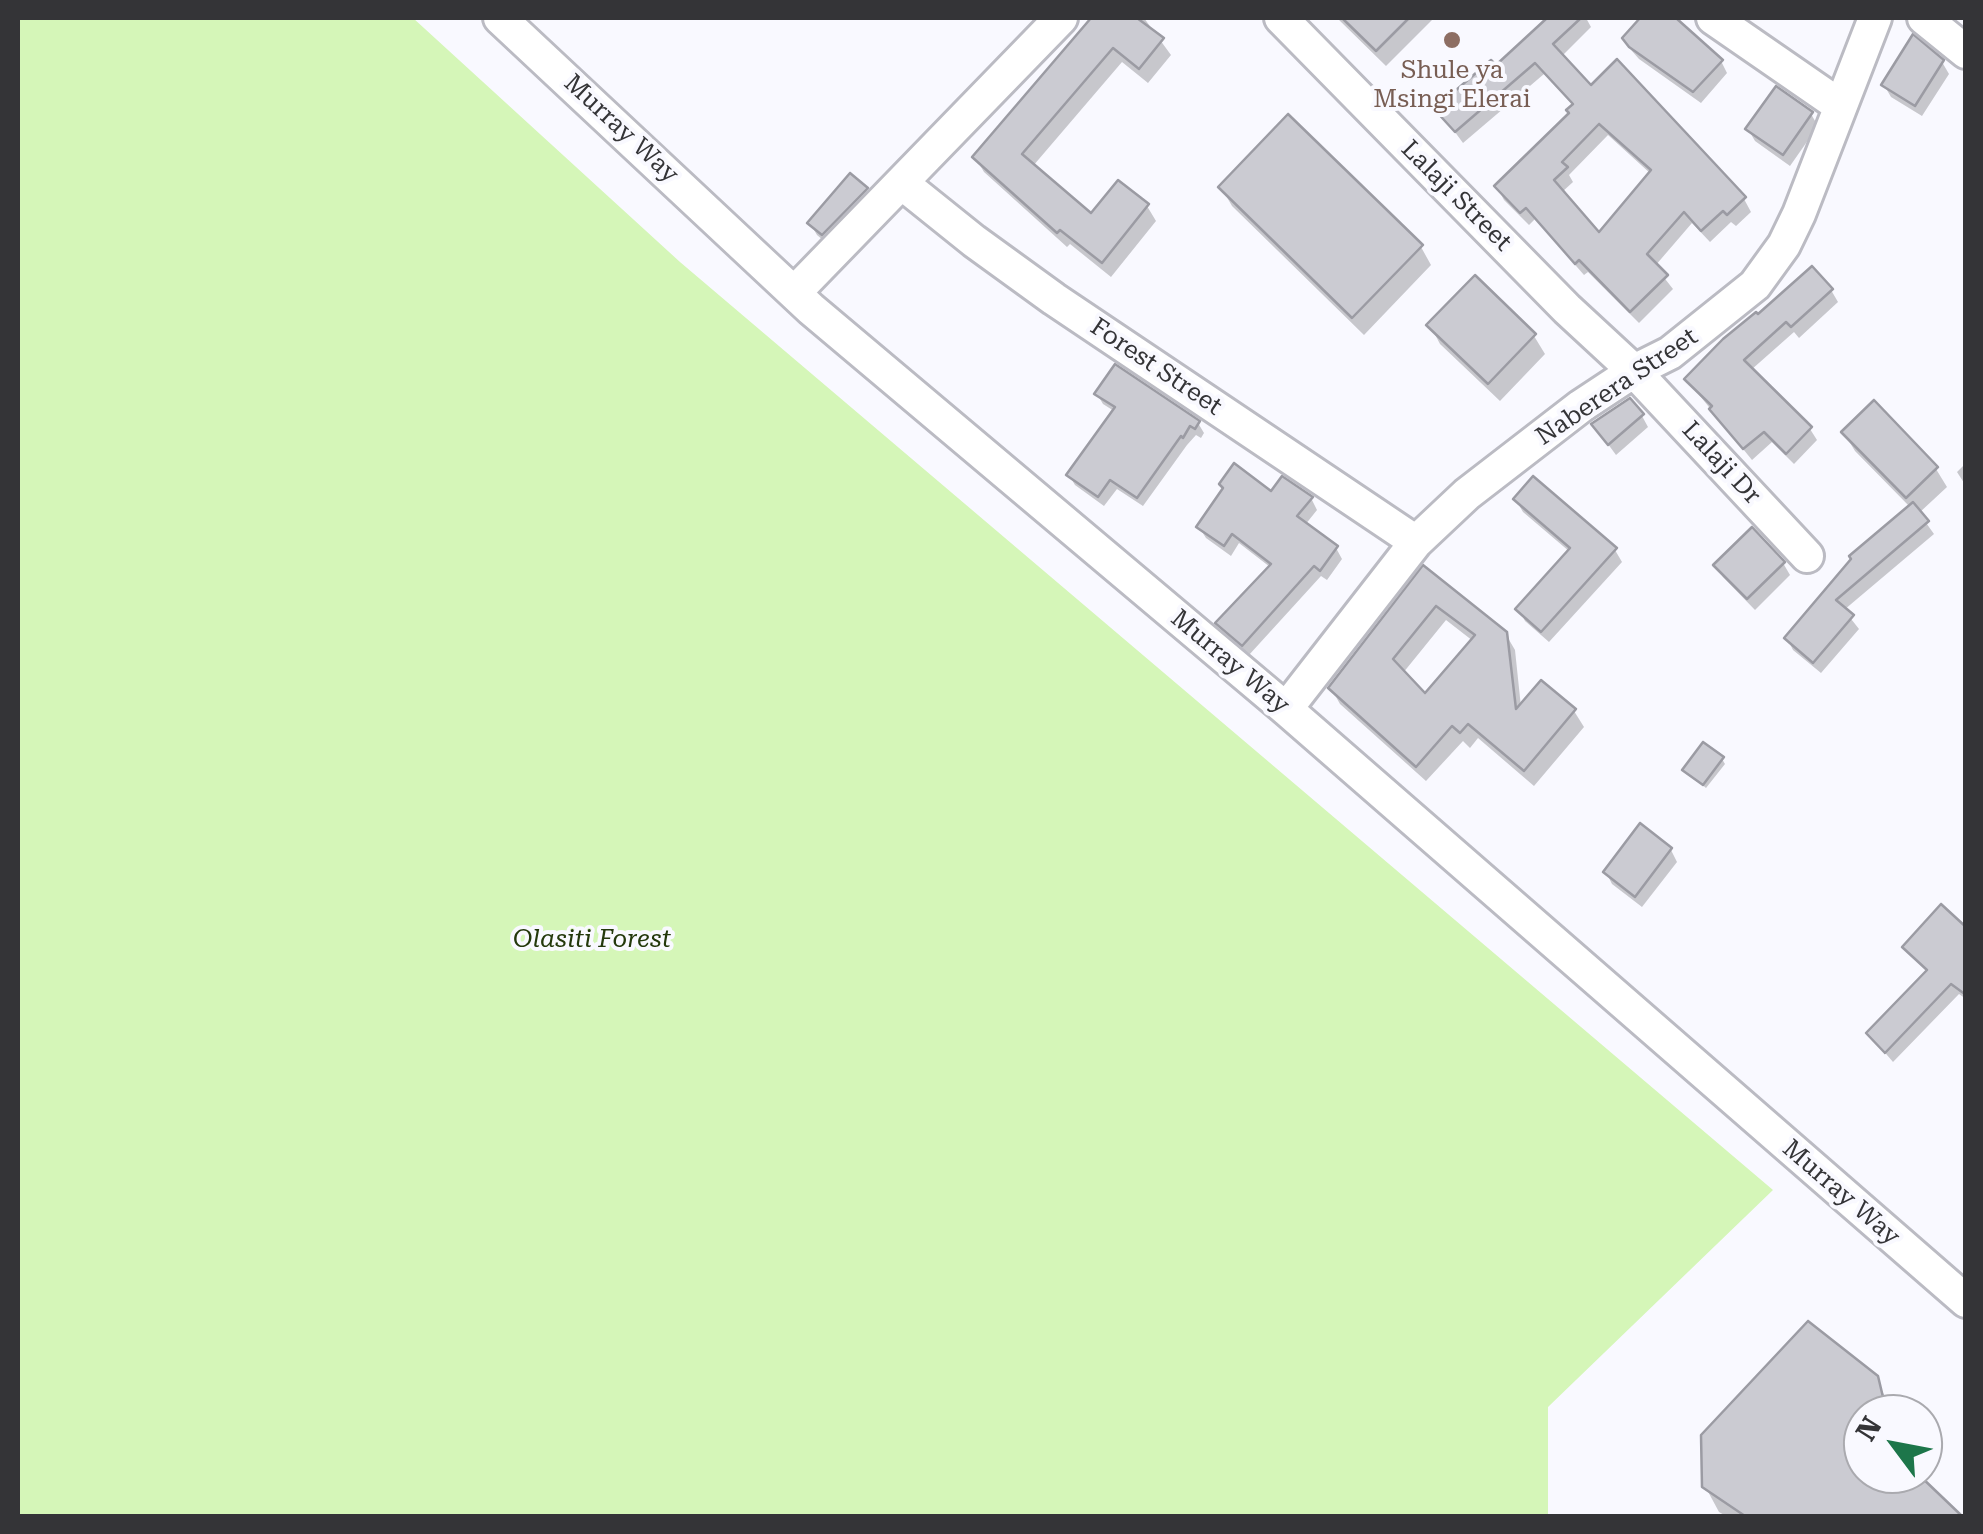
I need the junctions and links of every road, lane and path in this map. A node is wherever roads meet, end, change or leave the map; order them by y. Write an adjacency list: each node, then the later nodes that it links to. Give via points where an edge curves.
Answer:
1 (1061, 18): 9 (street)
2 (1282, 18): 11 (street, Lalaji Street)
3 (1712, 18): 8 (street)
4 (1875, 18): 8 (street, Naberera Street)
5 (1924, 18): 7 (street)
6 (522, 24): 10 (street, Murray Way)
7 (1966, 52)
8 (1839, 105): 11 (street, Naberera Street, via 1798,214 1755,285 1670,354)
9 (903, 184): 10 (street); 12 (street, Forest Street, via 1054,298)
10 (795, 292): 14 (street, Murray Way)
11 (1634, 371): 12 (street, Naberera Street, via 1467,494); 13 (street, Lalaji Dr)
12 (1416, 542): 14 (street, Naberera Street)
13 (1807, 556)
14 (1286, 709): 15 (street, Murray Way)
15 (1966, 1301)

